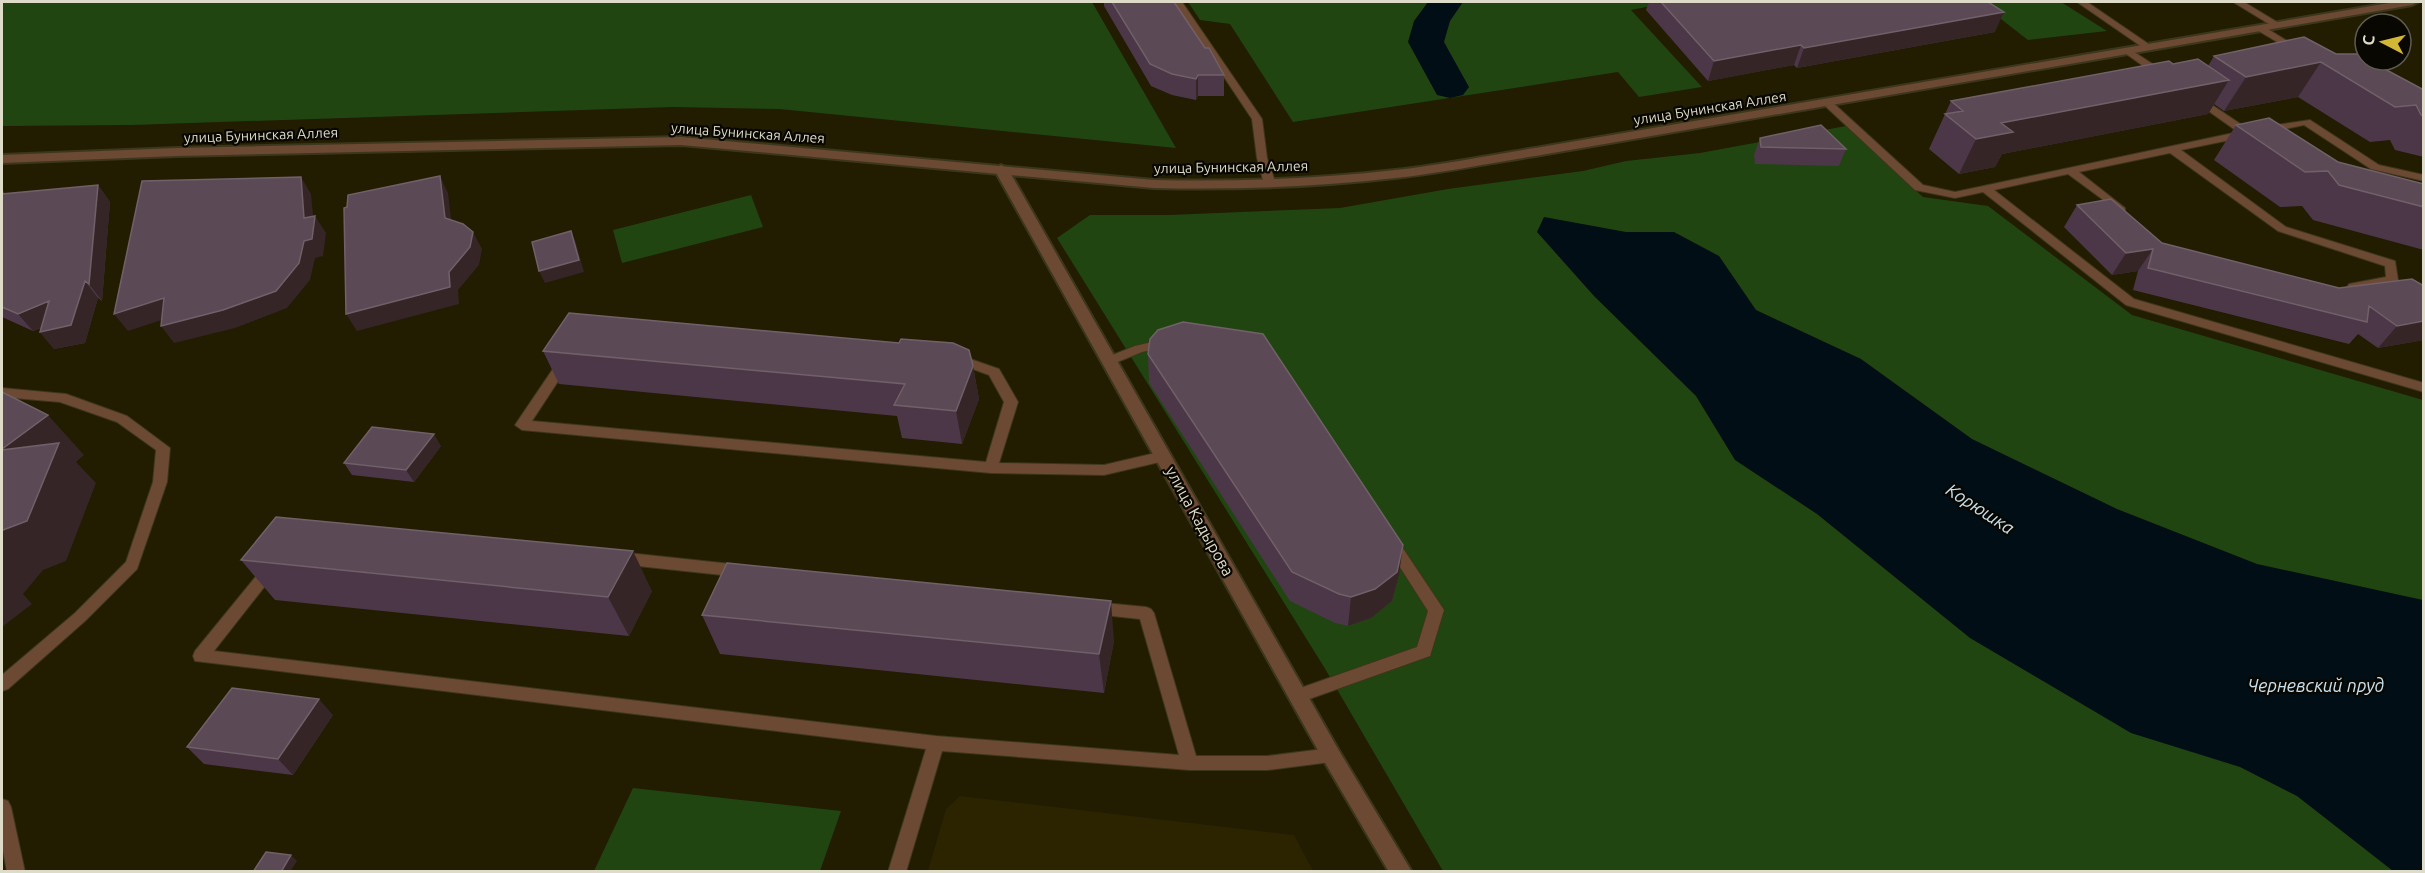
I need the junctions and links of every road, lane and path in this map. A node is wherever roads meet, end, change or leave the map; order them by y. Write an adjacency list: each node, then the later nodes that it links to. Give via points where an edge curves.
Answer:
1 (1178, 2): 20 (lane, via 1257,119)
2 (2082, 2): 7 (lane)
3 (2238, 2): 5 (lane)
4 (2412, 2): 5 (street, улица Бунинская Аллея)
5 (2277, 25): 6 (street, улица Бунинская Аллея)
6 (2260, 28): 7 (street, улица Бунинская Аллея); 9 (lane)
7 (2148, 47): 8 (street, улица Бунинская Аллея)
8 (2128, 51): 10 (lane); 12 (street, улица Бунинская Аллея)
9 (2304, 55)
10 (2171, 81)
11 (2190, 94): 13 (lane)
12 (1827, 103): 20 (street, улица Бунинская Аллея, via 1397,174); 21 (lane, via 1919,188 1955,195)
13 (2246, 133): 14 (lane); 15 (lane); 19 (lane, via 2306,122 2375,166)
14 (2264, 145)
15 (2172, 149): 18 (lane); 23 (lane, via 2282,229 2391,264 2392,280)
16 (2, 159): 17 (street, улица Бунинская Аллея, via 681,141)
17 (1001, 169): 20 (street, улица Бунинская Аллея, via 1154,184); 27 (street, улица Кадырова)
18 (2071, 171): 21 (lane); 22 (lane)
19 (2424, 178)
20 (1270, 184)
21 (1986, 189): 28 (lane, via 2130,302)
22 (2132, 219)
23 (2337, 291)
24 (1177, 341): 27 (lane)
25 (574, 348): 31 (lane, via 522,425)
26 (938, 352): 31 (lane, via 994,372 1011,402)
27 (1110, 361): 30 (street, улица Кадырова)
28 (2424, 388)
29 (2, 393): 37 (lane, via 61,397 122,419 163,448 160,482 132,565 80,617)
30 (1164, 456): 31 (lane, via 1104,470); 38 (street, улица Кадырова)
31 (991, 468)
32 (1384, 532): 38 (lane, via 1436,610 1424,651)
33 (283, 554): 39 (lane, via 201,656)
34 (606, 557): 35 (lane)
35 (758, 573)
36 (1075, 606): 41 (lane, via 1146,613)
37 (2, 684)
38 (1298, 696): 40 (street, улица Кадырова)
39 (936, 743): 41 (lane); 44 (lane)
40 (1331, 755): 41 (lane, via 1268,763); 45 (street, улица Кадырова)
41 (1190, 763)
42 (2, 807): 43 (lane)
43 (16, 872)
44 (897, 872)
45 (1401, 872)

